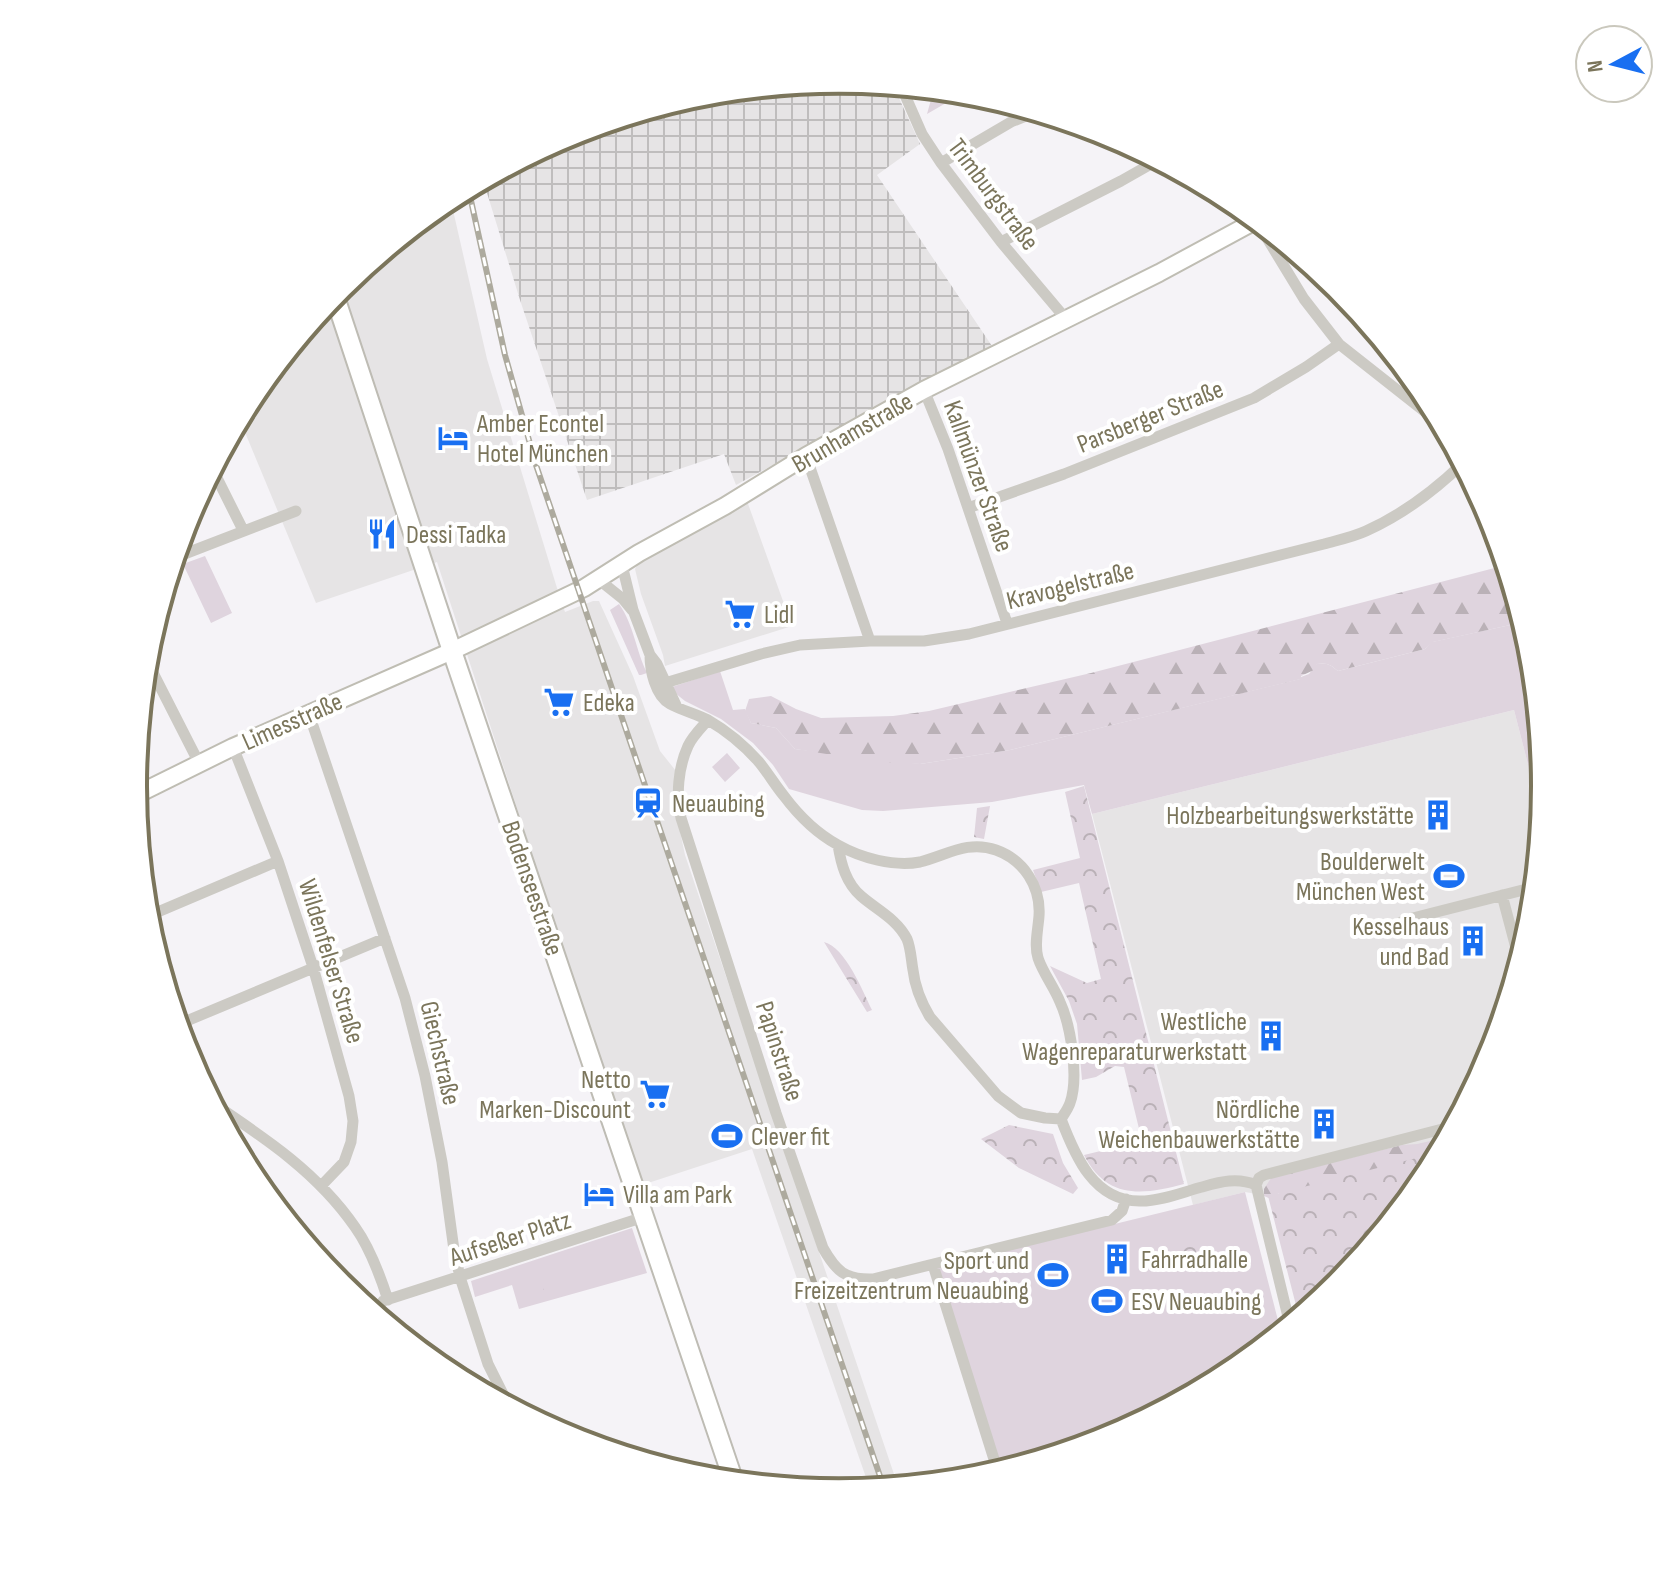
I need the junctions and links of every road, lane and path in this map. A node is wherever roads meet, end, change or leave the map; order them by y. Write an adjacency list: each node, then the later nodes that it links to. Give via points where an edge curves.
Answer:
1 (906, 97): 3 (street, Trimburgstraße)
2 (1020, 119): 3 (street)
3 (941, 163): 6 (street, Trimburgstraße)
4 (1147, 166): 6 (street)
5 (1245, 226): 9 (street, Brunhamstraße)
6 (1001, 242): 9 (street, Trimburgstraße)
7 (1273, 248): 10 (street)
8 (339, 309): 25 (main road, Bodenseestraße)
9 (1066, 319): 11 (street, Brunhamstraße)
10 (1339, 344): 12 (street); 16 (street, Parsberger Straße, via 1254,398)
11 (924, 390): 13 (street, Brunhamstraße); 16 (street, Kallmünzer Straße)
12 (1415, 404)
13 (806, 456): 20 (street, Brunhamstraße); 24 (street)
14 (1455, 470): 23 (street, Kravogelstraße, via 1422,500 1364,532)
15 (218, 480): 18 (street)
16 (968, 508): 23 (street, Kallmünzer Straße)
17 (296, 511): 18 (street)
18 (243, 530): 19 (street)
19 (188, 552)
20 (622, 565): 21 (street, Brunhamstraße); 22 (street)
21 (598, 579): 22 (street); 25 (street, Brunhamstraße)
22 (633, 610): 26 (street)
23 (1007, 623): 24 (street, Kravogelstraße, via 924,641)
24 (870, 641): 27 (street, Kravogelstraße, via 800,645)
25 (452, 651): 30 (street, Limesstraße); 51 (main road, Bodenseestraße)
26 (650, 655): 27 (street); 29 (street, via 660,694)
27 (665, 683): 29 (street)
28 (154, 687): 33 (street)
29 (677, 706): 31 (street)
30 (309, 714): 32 (street, Limesstraße); 41 (street, Giechstraße)
31 (708, 720): 35 (street, via 759,762 807,824); 52 (street, Papinstraße, via 688,744 678,786 681,818 823,1248 839,1272 862,1279)
32 (233, 747): 33 (street, Limesstraße); 36 (street, Wildenfelser Straße)
33 (199, 763): 34 (street, Limesstraße)
34 (147, 789)
35 (838, 845): 46 (street, via 850,884 907,940 916,989 930,1017 1011,1107); 46 (street, via 898,863 981,846 999,851 1025,870 1038,893 1037,956 1068,1026 1073,1089)
36 (278, 861): 39 (street); 43 (street, Wildenfelser Straße)
37 (1523, 890): 38 (street)
38 (1502, 895): 40 (street); 42 (street)
39 (159, 912)
40 (1393, 927)
41 (385, 938): 43 (street); 53 (street, Giechstraße, via 425,1076)
42 (1514, 939)
43 (313, 967): 44 (street); 48 (street, Wildenfelser Straße, via 353,1121 344,1162)
44 (189, 1020)
45 (231, 1115): 48 (street, Aufseßer Platz)
46 (1061, 1119): 50 (street, via 1085,1172)
47 (1439, 1130): 49 (street, via 1264,1175)
48 (322, 1185): 53 (street, Aufseßer Platz, via 357,1228 386,1300)
49 (1256, 1185): 50 (street, via 1229,1180 1142,1201); 54 (street)
50 (1126, 1199): 52 (street, Papinstraße, via 1112,1220)
51 (644, 1217): 53 (street, Aufseßer Platz); 57 (main road, Bodenseestraße)
52 (933, 1265): 56 (street)
53 (460, 1277): 55 (street, Giechstraße)
54 (1287, 1313)
55 (500, 1389)
56 (994, 1460)
57 (730, 1469)

